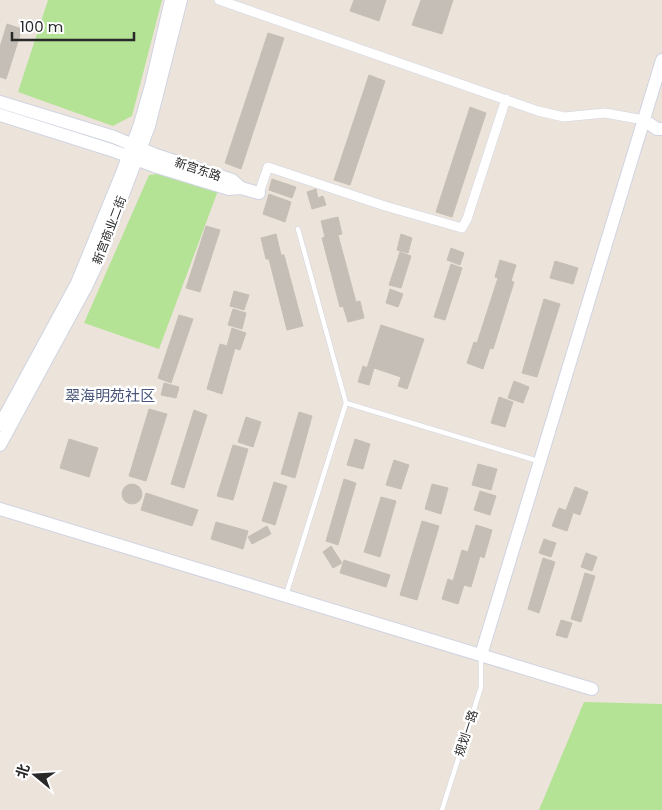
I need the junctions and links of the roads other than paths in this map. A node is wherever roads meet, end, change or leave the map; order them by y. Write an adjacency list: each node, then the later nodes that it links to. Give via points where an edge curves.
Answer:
1 (171, 0): 11 (street, 新宫商业二街)
2 (180, 0): 11 (street, 新宫商业二街, via 150,126)
3 (220, 0): 5 (street)
4 (662, 60): 9 (street)
5 (506, 99): 9 (street, via 538,111 564,116 604,113); 12 (street, via 462,228 268,167)
6 (0, 102): 11 (street, 新宫东路, via 114,137)
7 (0, 115): 11 (street, 新宫东路, via 111,150)
8 (662, 119): 9 (street)
9 (644, 120): 10 (street); 17 (street)
10 (662, 130)
11 (134, 152): 12 (street, 新宫东路, via 154,166 229,189); 15 (street, 新宫商业二街, via 77,282); 16 (street, 新宫商业二街, via 89,281)
12 (259, 193)
13 (298, 229): 14 (lane)
14 (346, 403): 17 (lane); 19 (lane)
15 (0, 425)
16 (0, 445)
17 (540, 462): 20 (street)
18 (0, 509): 19 (street)
19 (286, 596): 20 (street)
20 (482, 655): 21 (street); 22 (lane, 规划一路, via 481,687)
21 (592, 689)
22 (442, 810)

